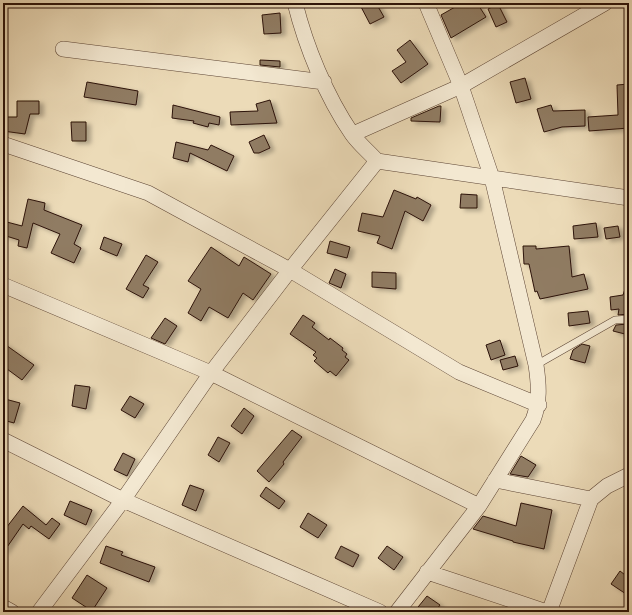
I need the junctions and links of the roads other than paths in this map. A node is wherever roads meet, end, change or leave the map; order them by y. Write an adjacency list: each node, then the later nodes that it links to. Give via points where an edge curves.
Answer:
1 (295, 3): 5 (street, via 304,37)
2 (426, 3): 6 (street)
3 (605, 3): 6 (street)
4 (63, 49): 5 (street)
5 (324, 82): 7 (street)
6 (461, 86): 7 (street); 10 (street)
7 (353, 134): 9 (street)
8 (3, 144): 12 (street, via 148,193)
9 (377, 161): 10 (street); 12 (street)
10 (492, 178): 11 (street); 15 (street)
11 (629, 198)
12 (290, 270): 16 (street); 17 (street, via 459,372)
13 (3, 285): 16 (street)
14 (629, 319): 15 (lane, via 615,320)
15 (536, 365): 17 (street, via 539,382)
16 (211, 373): 22 (street); 23 (street)
17 (538, 405): 20 (street, via 533,420)
18 (3, 440): 22 (street)
19 (629, 475): 21 (street, via 607,486)
20 (495, 480): 21 (street); 23 (street)
21 (591, 499): 30 (street)
22 (123, 500): 27 (street); 28 (street)
23 (479, 506): 24 (street)
24 (427, 572): 29 (street); 30 (street)
25 (3, 607): 26 (street)
26 (12, 612)
27 (39, 612)
28 (380, 612)
29 (397, 612)
30 (548, 612)

